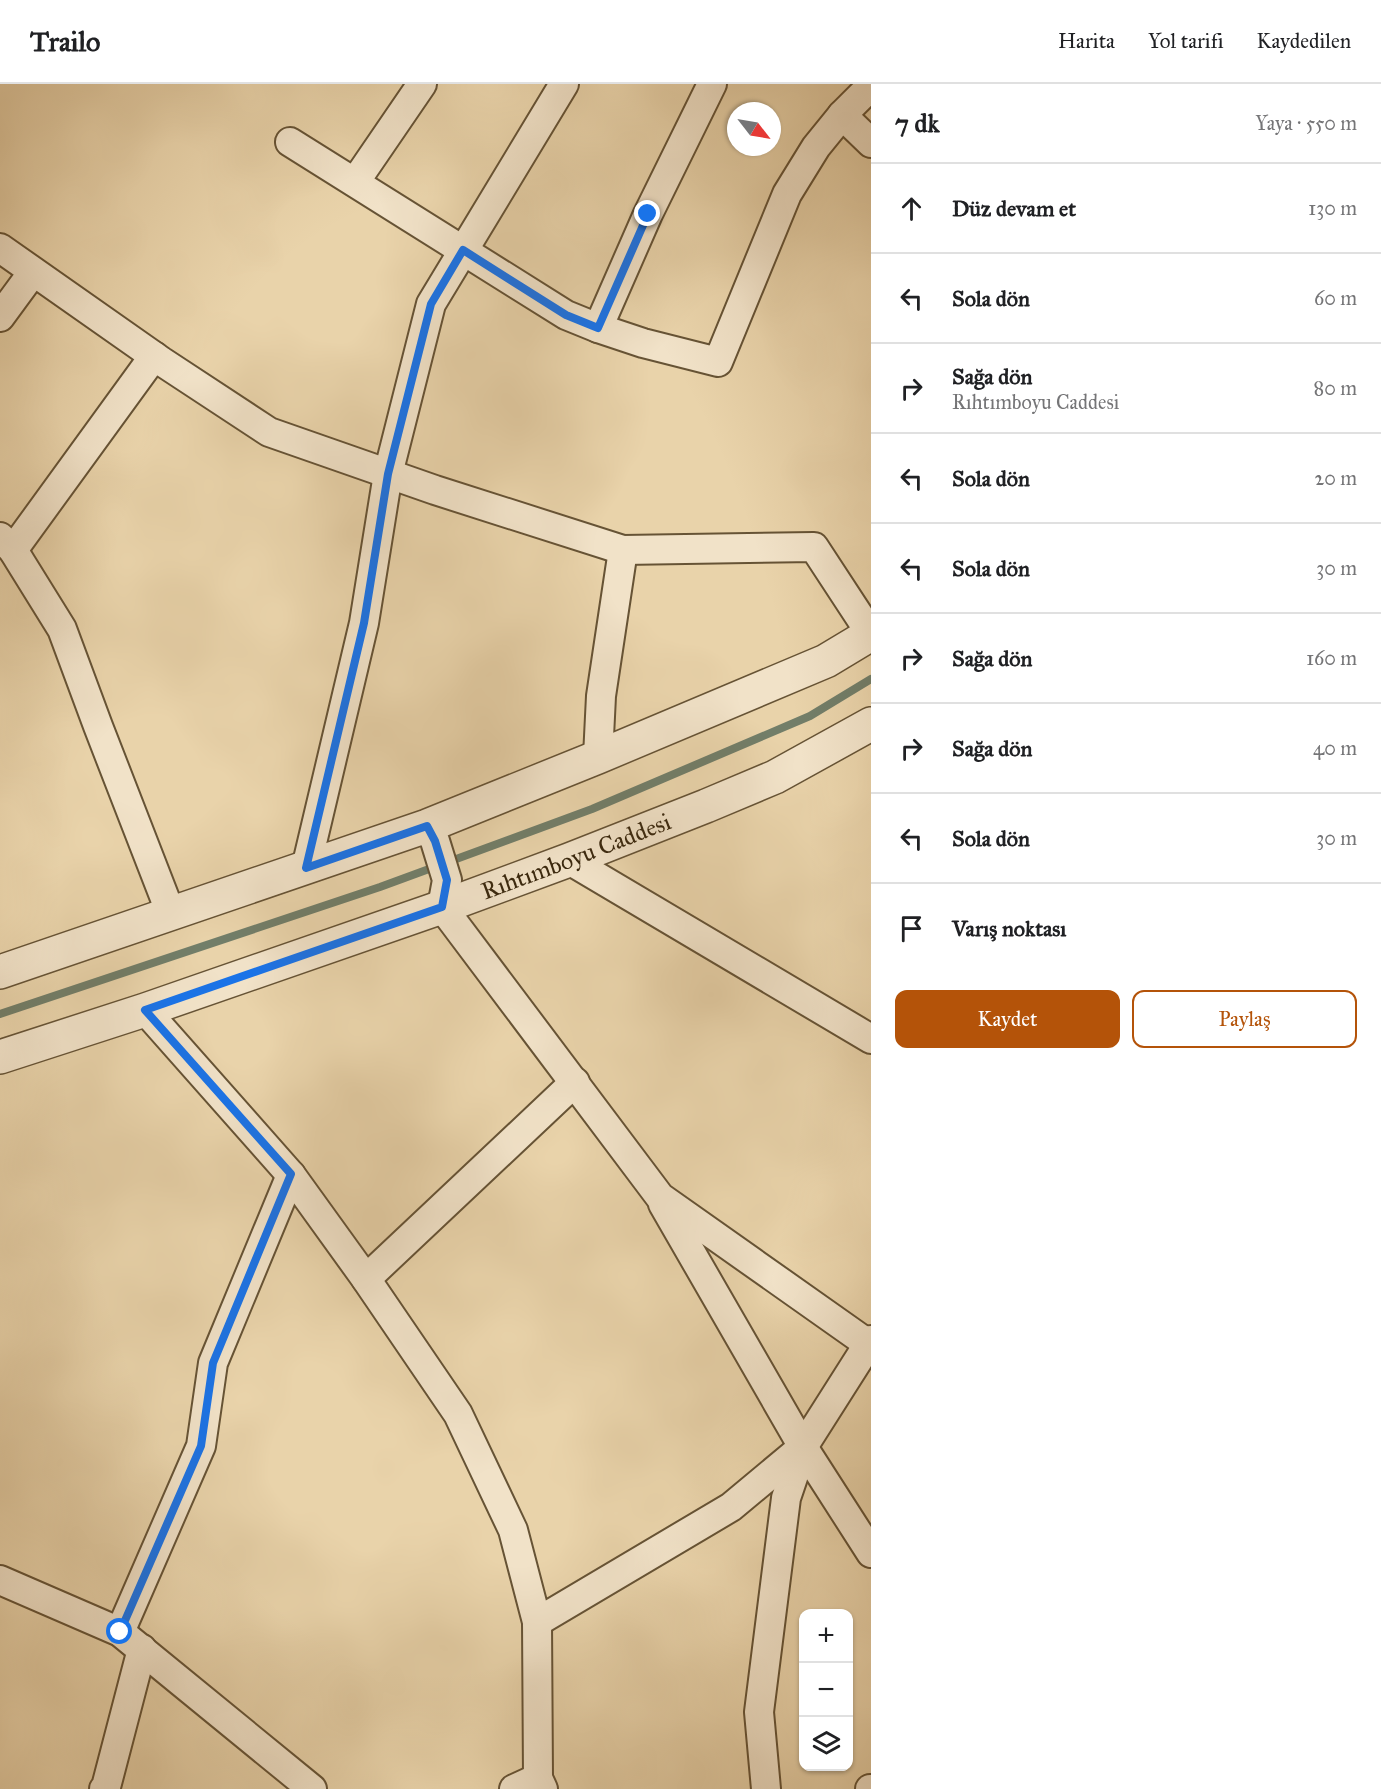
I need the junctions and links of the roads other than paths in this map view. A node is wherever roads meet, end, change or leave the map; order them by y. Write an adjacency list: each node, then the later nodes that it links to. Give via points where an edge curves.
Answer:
1 (422, 84): 8 (street)
2 (564, 84): 10 (street)
3 (712, 84): 13 (street)
4 (871, 86): 5 (street)
5 (842, 114): 7 (street); 13 (street, via 786,194 718,362)
6 (290, 142): 8 (street)
7 (871, 143)
8 (355, 182): 10 (street)
9 (0, 248): 11 (street)
10 (463, 250): 13 (street, via 566,315); 15 (street, via 431,304)
11 (33, 272): 12 (street); 14 (street)
12 (0, 317)
13 (598, 328)
14 (154, 356): 15 (street, via 269,432); 16 (street)
15 (388, 474): 17 (street); 23 (street, via 364,623)
16 (6, 544): 25 (street, via 62,629)
17 (623, 550): 18 (street, via 814,547); 20 (street, via 600,696)
18 (871, 634): 20 (street, via 826,661)
19 (867, 732): 22 (street, Rıhtımboyu Caddesi, via 775,777)
20 (598, 757): 21 (street)
21 (431, 834): 23 (street); 24 (street)
22 (569, 860): 24 (street, Rıhtımboyu Caddesi); 28 (street)
23 (306, 868): 25 (street)
24 (444, 894): 27 (street, Rıhtımboyu Caddesi); 30 (street)
25 (171, 914): 26 (street)
26 (0, 972)
27 (145, 1010): 29 (street, Rıhtımboyu Caddesi); 31 (street)
28 (871, 1039)
29 (0, 1058)
30 (575, 1082): 32 (street); 33 (street)
31 (291, 1174): 33 (street); 39 (street, via 213,1363 201,1446)
32 (660, 1197): 34 (street); 35 (street)
33 (366, 1280): 38 (street, via 458,1414 513,1530)
34 (870, 1344): 35 (street)
35 (803, 1448): 36 (street); 38 (street, via 731,1507); 44 (street, via 786,1498 759,1712)
36 (871, 1553)
37 (0, 1580): 39 (street)
38 (537, 1622): 41 (street)
39 (120, 1632): 40 (street)
40 (142, 1649): 42 (street); 43 (street)
41 (532, 1785)
42 (104, 1789)
43 (312, 1789)
44 (766, 1789)

